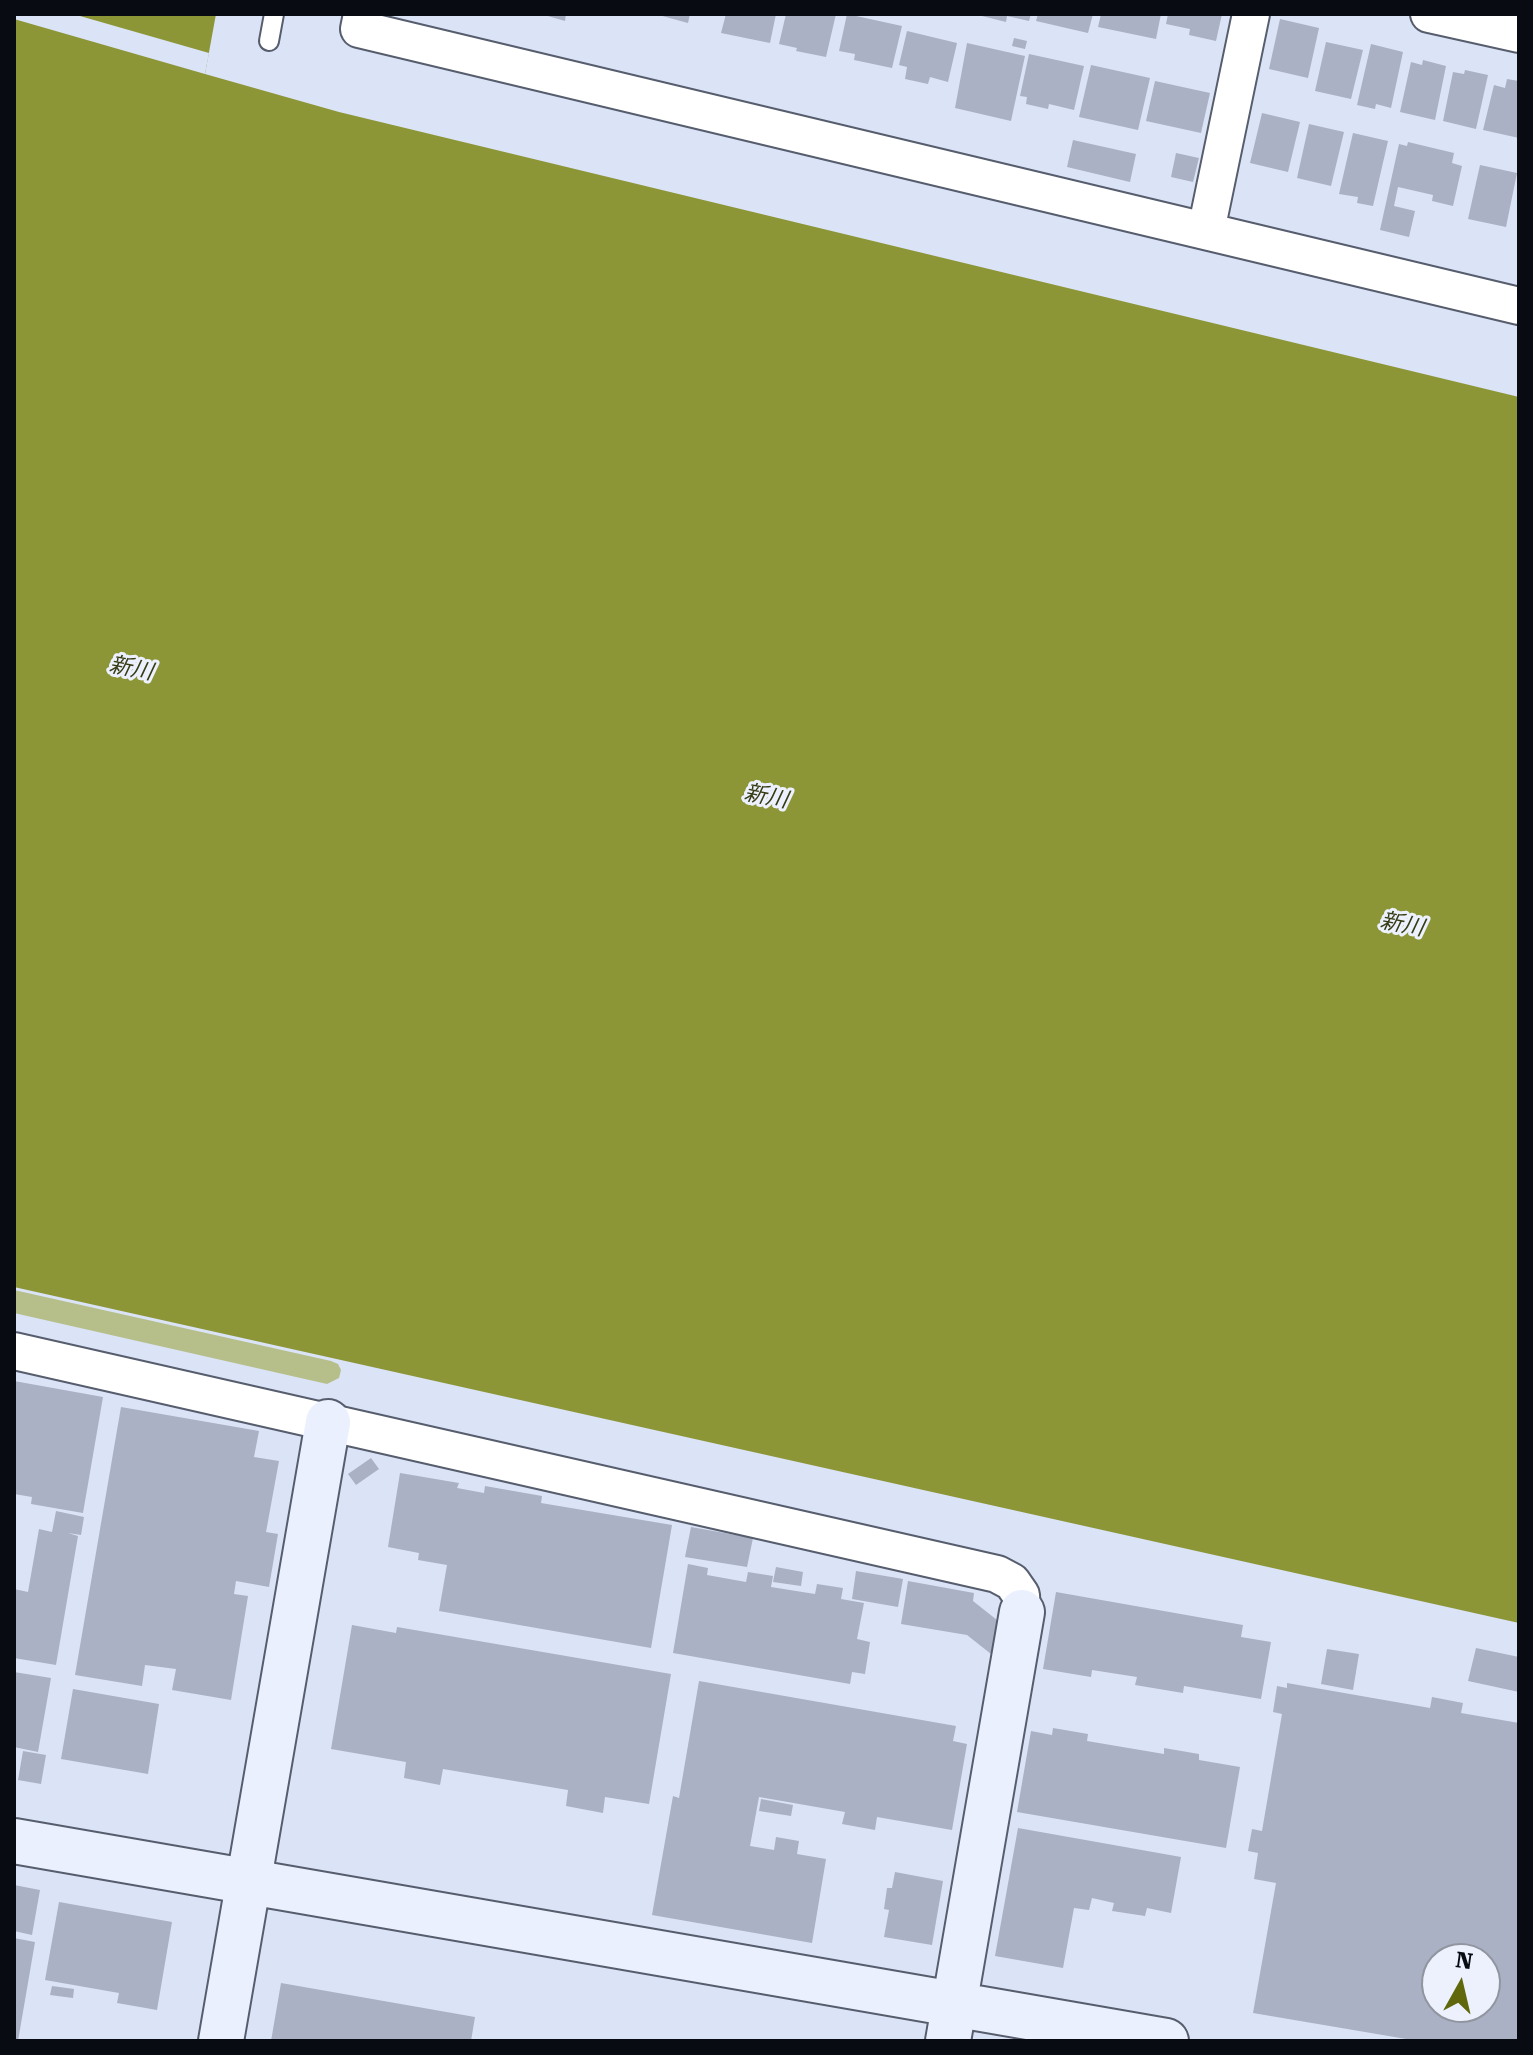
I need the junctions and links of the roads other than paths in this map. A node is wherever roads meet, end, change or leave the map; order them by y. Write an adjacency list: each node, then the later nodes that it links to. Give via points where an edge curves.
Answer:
1 (274, 14): 6 (lane)
2 (362, 14): 7 (street, via 359,29)
3 (1251, 14): 7 (street)
4 (1429, 14): 5 (street)
5 (1519, 34)
6 (269, 41)
7 (1206, 231): 8 (street)
8 (1519, 306)
9 (14, 1351): 10 (street)
10 (328, 1422): 11 (street, via 997,1574 1021,1595); 13 (street)
11 (1022, 1612): 14 (street)
12 (14, 1841): 13 (street)
13 (249, 1882): 14 (street); 15 (street)
14 (951, 2023): 16 (street)
15 (221, 2041)
16 (1166, 2041)

